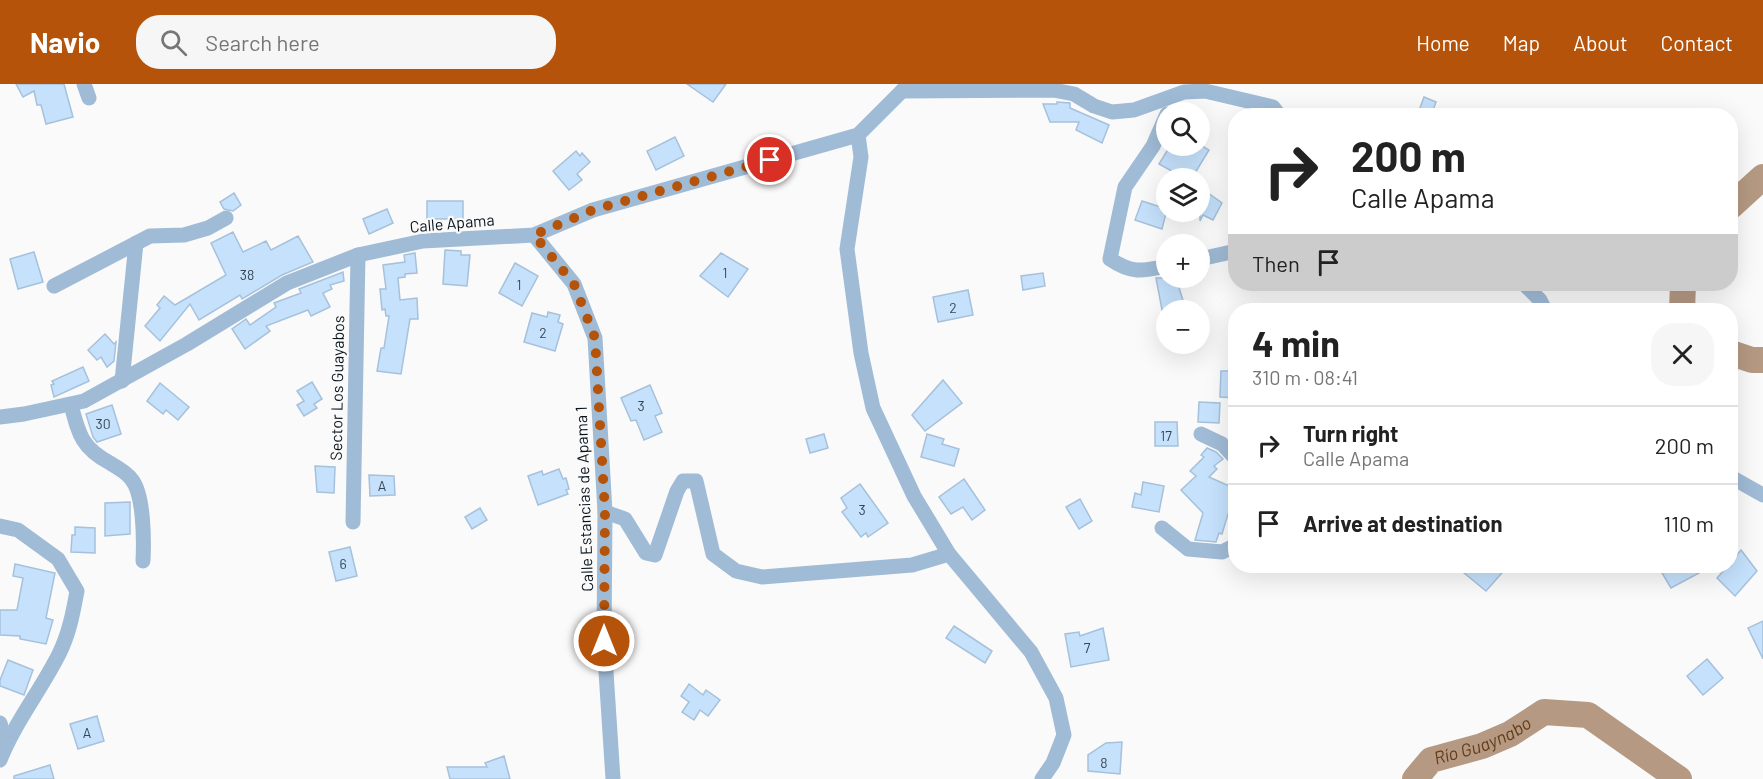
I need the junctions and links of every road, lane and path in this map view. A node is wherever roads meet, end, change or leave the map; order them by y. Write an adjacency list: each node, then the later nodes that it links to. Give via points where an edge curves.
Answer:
1 (905, 86): 2 (street, via 1053,90 1074,94 1112,112 1134,110); 5 (street, Calle Apama)
2 (1175, 94): 3 (street); 4 (street, via 1205,90)
3 (1172, 102)
4 (1273, 108)
5 (858, 135): 8 (street, Calle Apama, via 593,210); 29 (street, via 861,157 847,249 861,353 873,408 914,496)
6 (1156, 139): 13 (street, via 1125,187 1110,259 1125,269)
7 (226, 218): 9 (street, via 184,235 150,236)
8 (534, 235): 11 (street, Calle Apama, via 423,241); 24 (street, Calle Estancias de Apama 1, via 574,284 595,338)
9 (136, 243): 14 (street); 17 (street)
10 (1228, 253): 12 (street)
11 (358, 255): 17 (street, Calle Apama, via 287,283); 25 (street, Sector Los Guayabos)
12 (1210, 257)
13 (1156, 268)
14 (54, 286)
15 (1531, 291): 16 (street)
16 (1542, 303)
17 (122, 381): 18 (street, Calle Apama)
18 (71, 405): 19 (street, Calle Apama); 30 (street, via 84,444 132,479 139,494)
19 (0, 417)
20 (1200, 434): 21 (street)
21 (1228, 450)
22 (1738, 481): 23 (street)
23 (1763, 495)
24 (605, 512): 29 (street, via 625,519 646,553 655,555 680,486 683,481 696,481 713,554 736,571 762,577 912,565); 34 (street, Calle Estancias de Apama 1, via 604,641)
25 (353, 522)
26 (0, 526): 32 (street, via 18,530 58,559 77,591 60,653)
27 (1162, 528): 28 (street, via 1188,549)
28 (1228, 549)
29 (949, 554): 35 (street, via 1031,652 1056,698 1064,735)
30 (143, 561)
31 (0, 723): 32 (street)
32 (6, 744): 33 (street)
33 (0, 760)
34 (613, 779)
35 (1042, 779)

